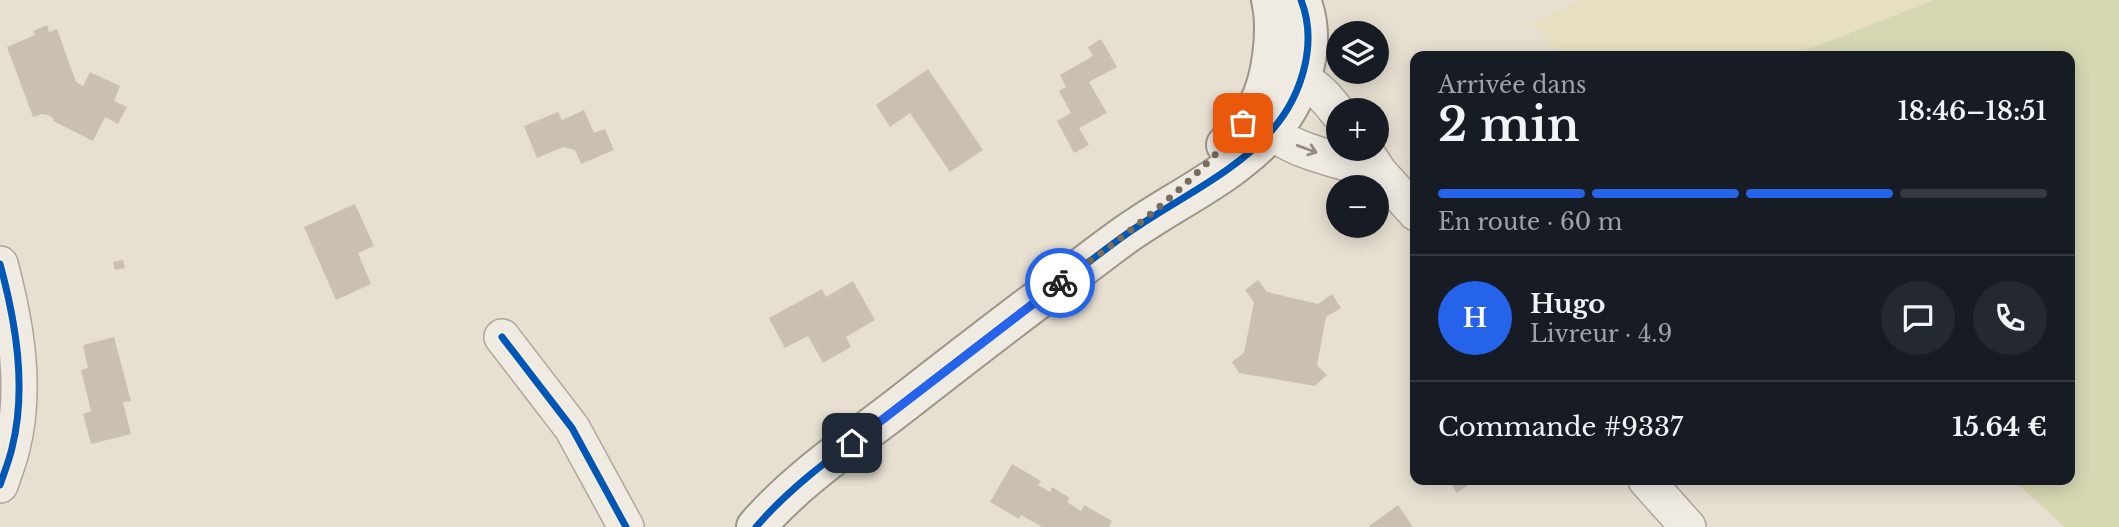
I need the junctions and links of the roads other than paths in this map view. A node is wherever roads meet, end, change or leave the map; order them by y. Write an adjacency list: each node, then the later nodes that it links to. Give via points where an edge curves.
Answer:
1 (1271, 0): 3 (street)
2 (1301, 0): 3 (street, via 1306,58)
3 (1274, 100): 4 (street, via 1313,85); 5 (street, one-way to 5, via 1289,142); 13 (street, via 1140,225 810,475)
4 (1326, 100)
5 (1326, 153)
6 (1373, 161): 7 (street)
7 (1410, 206)
8 (0, 264): 10 (street, via 18,354 18,403 12,447)
9 (502, 337): 12 (street, via 572,428)
10 (0, 485)
11 (1650, 485): 14 (street)
12 (626, 527)
13 (755, 527)
14 (1688, 527)

